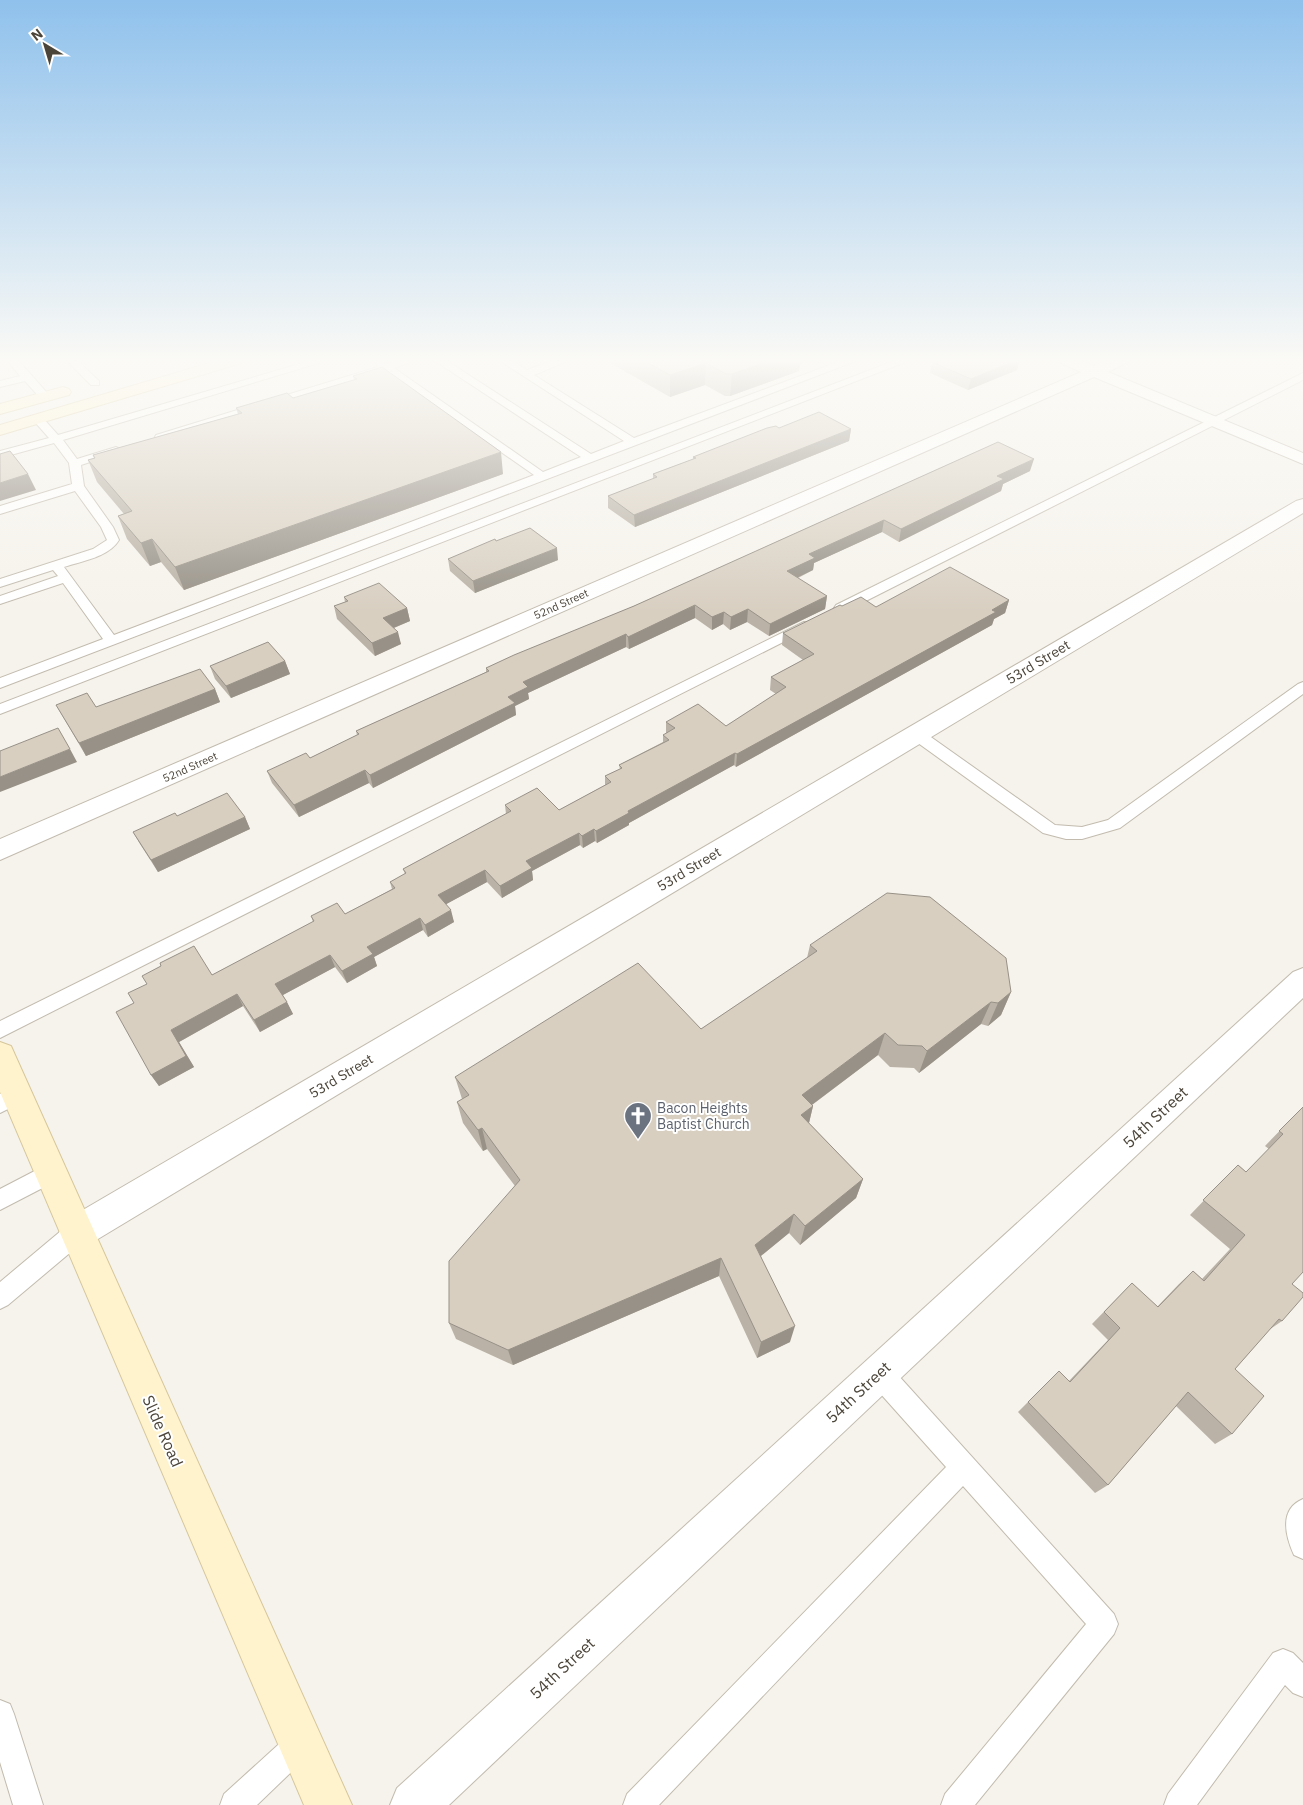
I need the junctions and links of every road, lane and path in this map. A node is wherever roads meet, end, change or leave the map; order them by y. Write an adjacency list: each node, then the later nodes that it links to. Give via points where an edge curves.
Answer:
1 (42, 443): 11 (lane)
2 (59, 443): 14 (lane)
3 (495, 443): 15 (lane)
4 (567, 443): 12 (lane)
5 (630, 443): 12 (lane)
6 (689, 443): 26 (lane)
7 (931, 443): 28 (street, 52nd Street)
8 (1169, 443): 30 (lane)
9 (1266, 443): 13 (street)
10 (122, 448): 14 (lane)
11 (0, 456)
12 (590, 458): 15 (lane)
13 (1303, 459)
14 (75, 462): 16 (lane)
15 (542, 476): 23 (lane)
16 (78, 486): 18 (lane); 19 (lane, via 113,540 97,552)
17 (1303, 505): 27 (street, 53rd Street)
18 (0, 510)
19 (56, 565): 20 (lane); 21 (lane)
20 (65, 578): 22 (lane); 23 (lane)
21 (0, 583)
22 (0, 600)
23 (111, 641): 24 (lane)
24 (0, 683)
25 (1303, 687): 27 (lane, via 1114,824 1086,834 1049,829)
26 (0, 709)
27 (916, 734): 35 (street, 53rd Street)
28 (0, 850)
29 (1302, 982): 37 (street, 54th Street)
30 (0, 1030)
31 (0, 1056): 32 (main road, Slide Road)
32 (9, 1099): 33 (main road, Slide Road)
33 (50, 1173): 34 (lane); 35 (main road, Slide Road)
34 (0, 1200)
35 (76, 1233): 36 (lane); 43 (main road, Slide Road)
36 (0, 1297)
37 (879, 1373): 38 (lane); 47 (street, 54th Street)
38 (964, 1467): 48 (lane); 49 (lane, via 1104,1624)
39 (1303, 1512): 40 (lane, via 1299,1517)
40 (1303, 1546)
41 (1303, 1683): 50 (lane, via 1283,1663)
42 (0, 1714): 44 (lane)
43 (301, 1743): 45 (lane); 46 (main road, Slide Road)
44 (28, 1805)
45 (235, 1805)
46 (328, 1805)
47 (414, 1805)
48 (638, 1805)
49 (956, 1805)
50 (1179, 1805)

